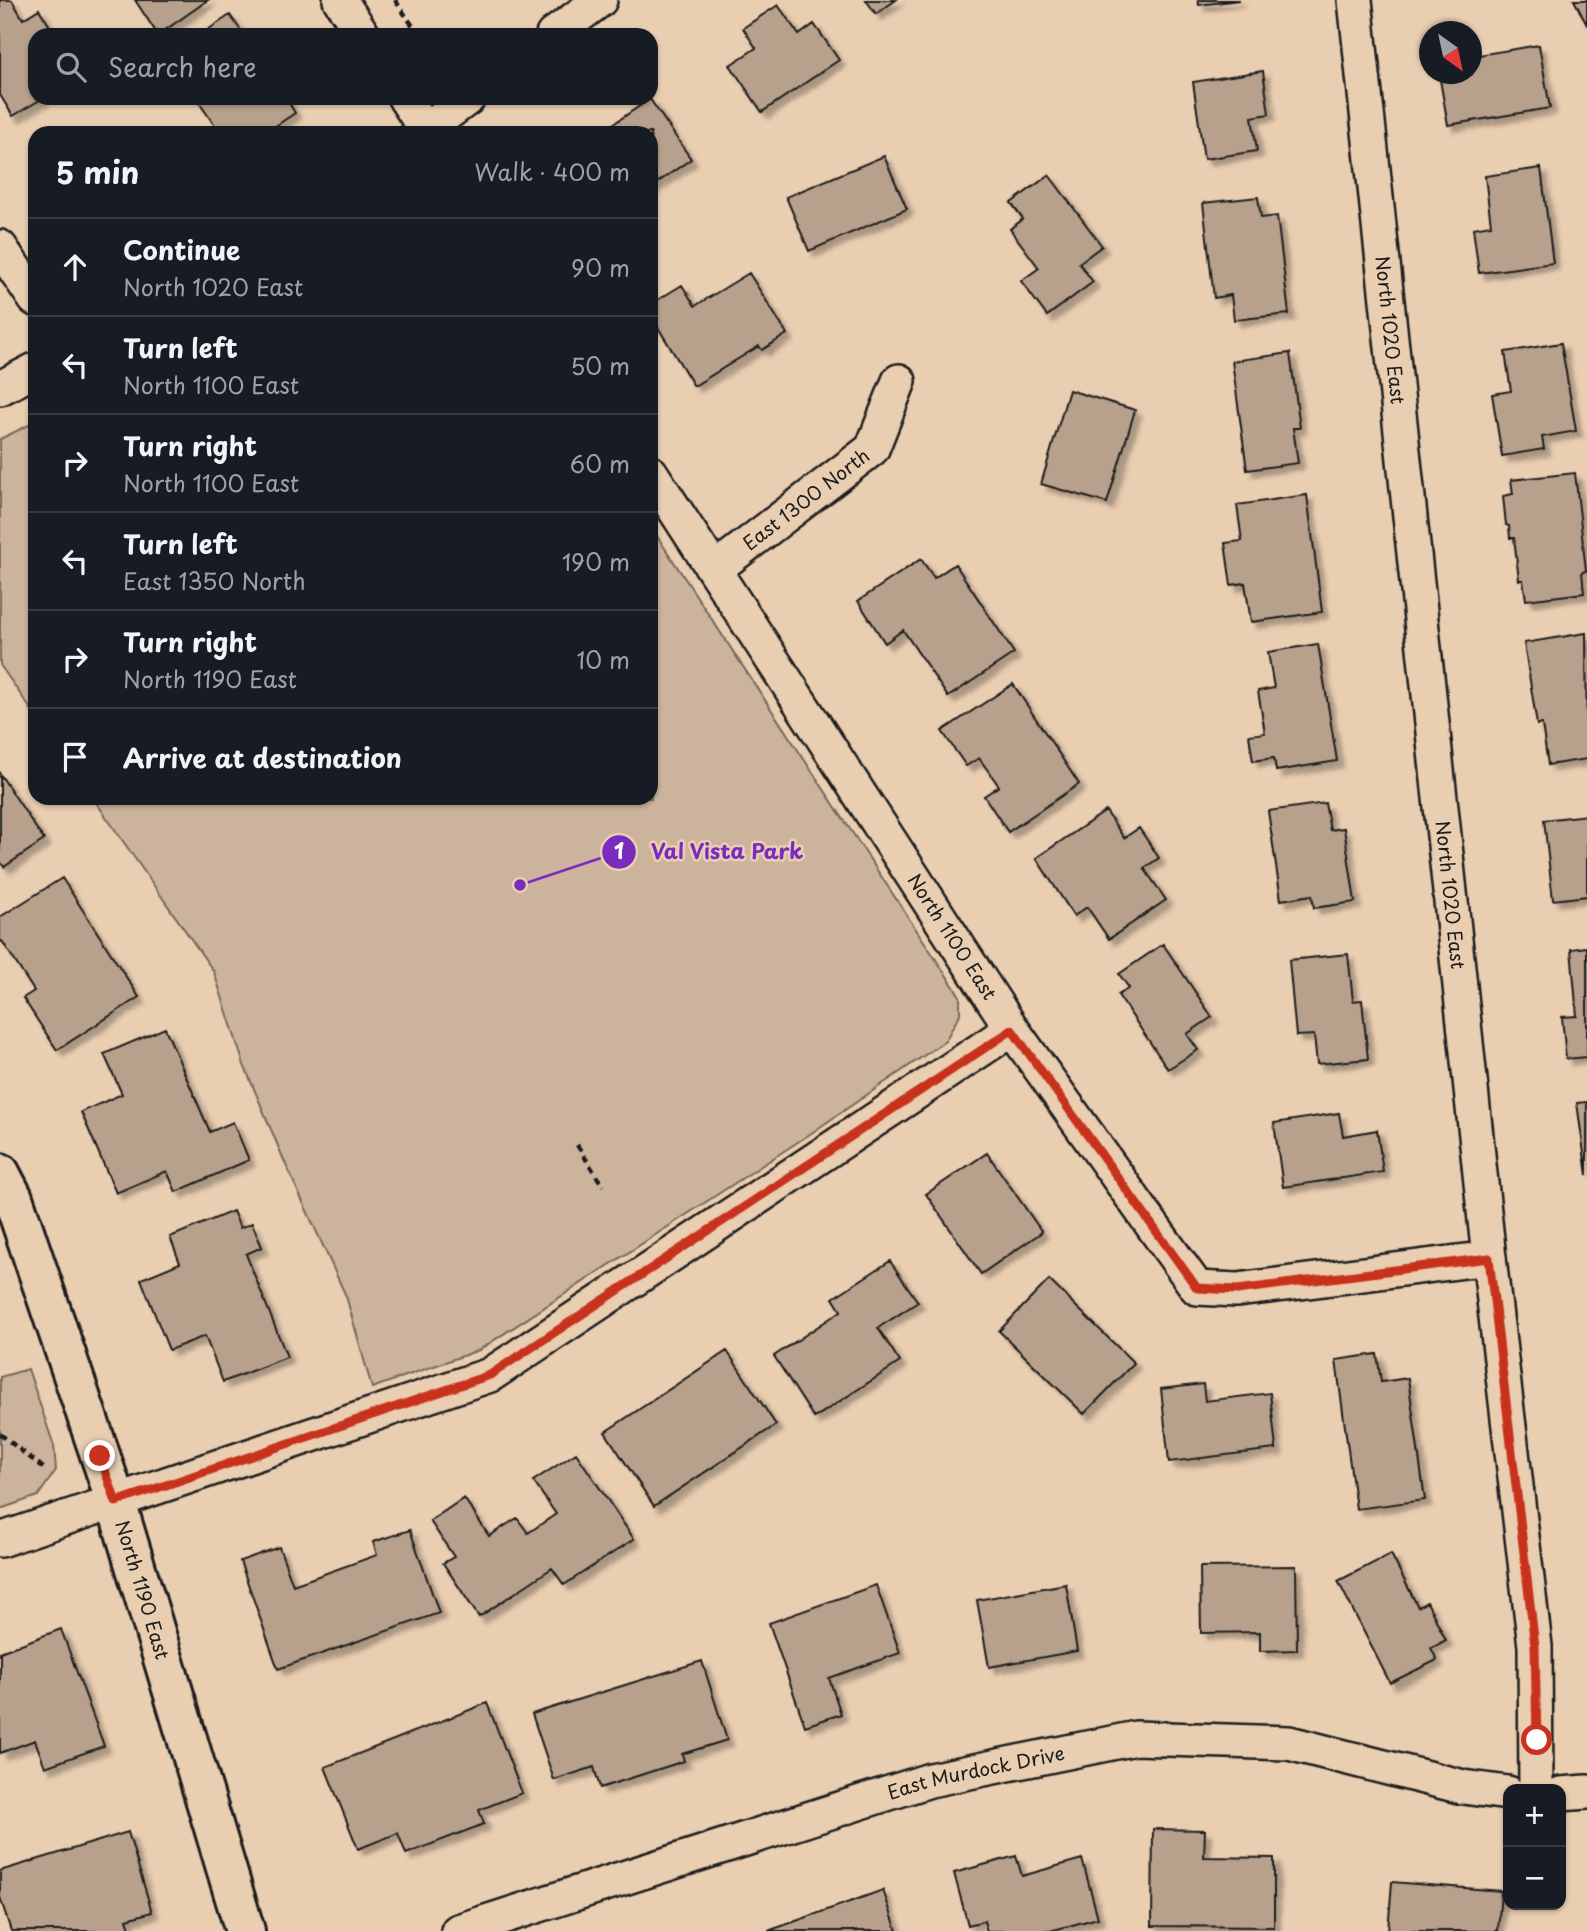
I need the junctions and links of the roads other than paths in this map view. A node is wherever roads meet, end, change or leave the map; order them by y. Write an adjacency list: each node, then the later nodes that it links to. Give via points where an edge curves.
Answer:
1 (340, 0): 4 (street)
2 (600, 0): 5 (street)
3 (1355, 0): 19 (street, North 1020 East)
4 (358, 28)
5 (562, 28)
6 (409, 105): 8 (street)
7 (459, 105): 9 (street)
8 (421, 126)
9 (433, 126)
10 (0, 247): 11 (street)
11 (28, 289)
12 (28, 374): 14 (street)
13 (899, 382): 16 (street, East 1300 North, via 872,449)
14 (0, 388)
15 (658, 484): 16 (street, North 1100 East)
16 (714, 570): 17 (street, North 1100 East)
17 (1012, 1030): 19 (street, North 1100 East, via 1197,1288 1237,1290); 20 (street, via 490,1375)
18 (0, 1173): 20 (street, North 1190 East, via 13,1198)
19 (1489, 1258): 22 (street, North 1020 East, via 1535,1646)
20 (116, 1502): 21 (street); 26 (street, North 1190 East)
21 (0, 1539)
22 (1536, 1784)
23 (1503, 1792): 27 (street, East Murdock Drive, via 1463,1787 1289,1743 1136,1738 930,1780)
24 (1587, 1792): 25 (street)
25 (1566, 1794)
26 (245, 1931)
27 (458, 1931)

